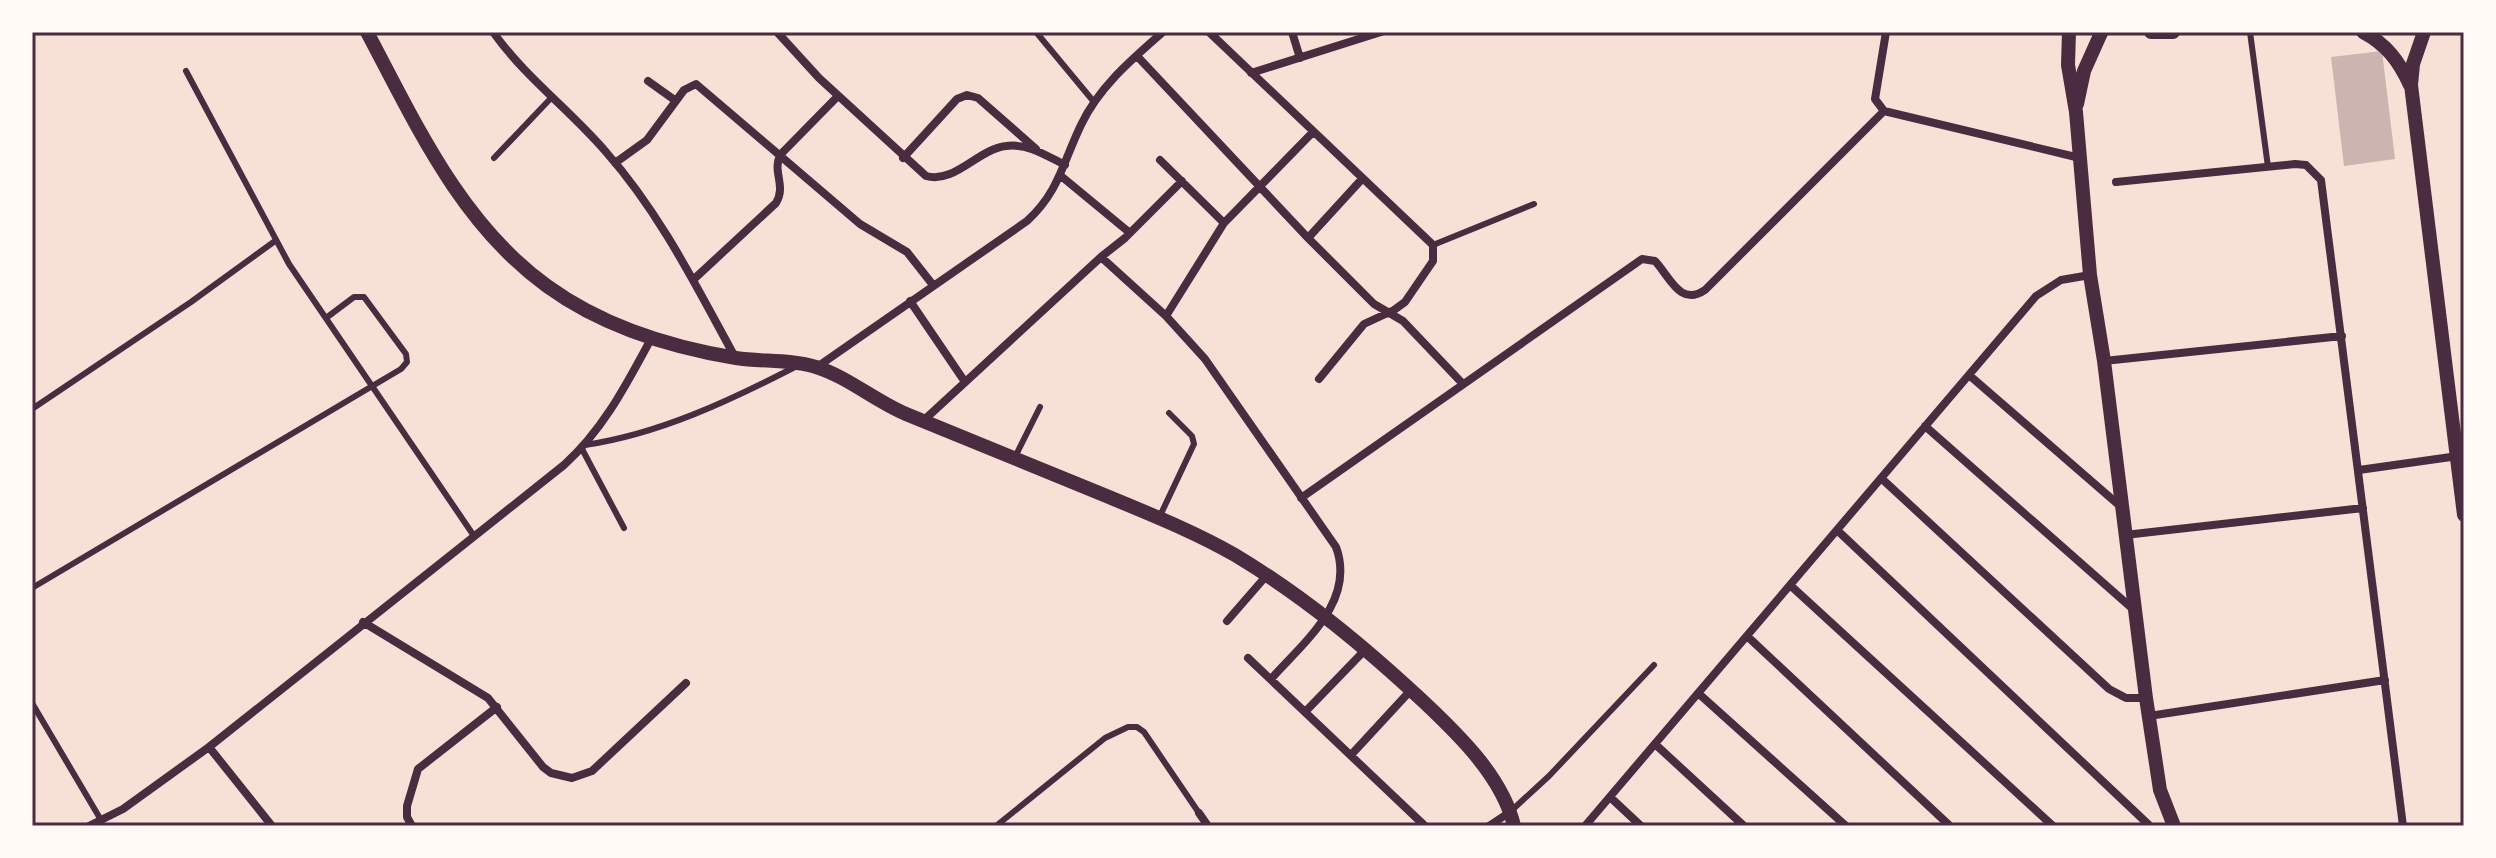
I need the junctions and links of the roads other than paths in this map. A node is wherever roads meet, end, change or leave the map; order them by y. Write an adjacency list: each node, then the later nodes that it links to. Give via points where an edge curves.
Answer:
1 (367, 32): 59 (street, via 439,167 485,231 574,304)
2 (493, 32): 24 (street)
3 (777, 32): 23 (street)
4 (1036, 32): 26 (lane)
5 (1163, 32): 17 (street)
6 (1209, 32): 20 (street)
7 (1292, 32): 18 (street)
8 (1381, 32): 18 (street)
9 (1886, 32): 27 (street, via 1875,99)
10 (2069, 32): 28 (street)
11 (2101, 32): 28 (street, via 2084,71)
12 (2151, 32): 13 (street)
13 (2173, 32)
14 (2250, 32): 38 (lane)
15 (2363, 32): 22 (street, via 2390,52)
16 (2424, 32): 22 (street)
17 (1137, 56): 26 (street); 43 (street)
18 (1300, 58): 20 (street)
19 (186, 71): 48 (lane)
20 (1251, 73): 29 (street)
21 (648, 81): 25 (street)
22 (2411, 85): 74 (street)
23 (838, 96): 31 (street); 33 (street)
24 (552, 97): 32 (lane); 36 (street)
25 (676, 101): 31 (street, via 687,86 701,86); 36 (street, via 647,140)
26 (1094, 102): 37 (street)
27 (1884, 111): 34 (street); 66 (street, via 1700,294 1679,292 1655,261 1642,259)
28 (2076, 112): 34 (street)
29 (1313, 132): 40 (street); 43 (street)
30 (1039, 151): 33 (street, via 1006,146 938,178 920,173); 33 (street, via 978,98 967,95 957,99); 37 (street)
31 (781, 154): 52 (street, via 776,166 782,192 776,203); 53 (street, via 860,224 907,252)
32 (494, 158)
33 (903, 158)
34 (2080, 158): 51 (street)
35 (1160, 160): 41 (street)
36 (615, 163): 52 (street)
37 (1065, 165): 39 (street)
38 (2268, 167): 42 (street); 58 (street, via 2306,165 2321,180)
39 (1061, 176): 46 (street); 53 (street, via 1027,221)
40 (1362, 179): 47 (street); 49 (street)
41 (1182, 181): 45 (street); 46 (street)
42 (2116, 182)
43 (1260, 186): 45 (street); 47 (street)
44 (1534, 204): 49 (lane)
45 (1224, 223): 56 (street)
46 (1130, 233): 50 (street)
47 (1308, 238): 55 (street, via 1374,304)
48 (275, 241): 57 (lane); 69 (lane)
49 (1433, 245): 55 (street, via 1433,261 1405,302)
50 (1101, 257): 56 (street); 65 (street)
51 (2090, 275): 61 (street); 63 (street, via 2061,280 2036,296)
52 (693, 280): 60 (street)
53 (933, 285): 54 (street)
54 (910, 301): 62 (street); 65 (street)
55 (1390, 312): 64 (street, via 1364,324); 66 (street)
56 (1166, 316): 79 (street, via 1217,375)
57 (326, 318): 67 (lane); 67 (lane, via 361,295 406,354 404,367)
58 (2342, 336): 61 (street); 76 (street)
59 (652, 337): 60 (street); 73 (street)
60 (736, 358): 62 (street)
61 (2104, 361): 80 (street)
62 (809, 365): 71 (street); 73 (lane, via 681,419)
63 (1969, 375): 72 (street); 80 (street)
64 (1319, 379)
65 (965, 382): 71 (street)
66 (1463, 384): 79 (street)
67 (373, 385): 87 (lane); 90 (lane)
68 (1040, 407): 75 (lane)
69 (32, 409)
70 (1169, 413): 83 (lane, via 1194,444)
71 (923, 421): 75 (street)
72 (1925, 426): 77 (street); 91 (street)
73 (583, 447): 84 (lane); 87 (street)
74 (2458, 456): 76 (street); 78 (street)
75 (1015, 457): 83 (street)
76 (2359, 470): 81 (street)
77 (1881, 478): 85 (street); 104 (street, via 2109,689 2126,698)
78 (2462, 484): 82 (street)
79 (1301, 498): 92 (street, via 1341,561 1342,577)
80 (2120, 506): 86 (street)
81 (2363, 508): 86 (street); 100 (street)
82 (2464, 515)
83 (1159, 518): 88 (street)
84 (624, 528)
85 (1837, 530): 89 (street); 129 (street)
86 (2125, 535): 91 (street)
87 (474, 536): 94 (street)
88 (1267, 575): 92 (street); 93 (street)
89 (1790, 585): 95 (street); 128 (street)
90 (32, 588)
91 (2135, 611): 104 (street)
92 (1327, 617): 96 (street); 99 (street)
93 (1227, 621)
94 (363, 622): 106 (street, via 478,690); 110 (street)
95 (1747, 636): 103 (street); 127 (street)
96 (1365, 650): 102 (street); 107 (street)
97 (1248, 658): 99 (street)
98 (1654, 665): 114 (lane)
99 (1271, 679): 107 (street)
100 (2385, 680): 108 (street); 131 (street)
101 (686, 683): 106 (street, via 592,771 572,778 543,767)
102 (1411, 690): 111 (street); 114 (street, via 1478,761 1505,799)
103 (1698, 693): 109 (street); 126 (street)
104 (2146, 698): 108 (street)
105 (32, 703): 115 (lane)
106 (497, 707): 118 (street, via 418,769 406,812)
107 (1305, 712): 111 (street)
108 (2149, 716): 130 (street, via 2160,790)
109 (1655, 744): 112 (street); 125 (street)
110 (209, 747): 115 (street); 117 (street)
111 (1351, 755): 121 (street)
112 (1610, 797): 123 (street); 124 (street)
113 (1199, 813): 119 (lane, via 1144,732 1128,727 1105,738); 120 (street)
114 (1512, 819): 122 (street)
115 (101, 820): 116 (street)
116 (89, 826)
117 (272, 826)
118 (412, 826)
119 (996, 826)
120 (1208, 826)
121 (1425, 826)
122 (1489, 826)
123 (1585, 826)
124 (1641, 826)
125 (1744, 826)
126 (1846, 826)
127 (1950, 826)
128 (2053, 826)
129 (2150, 826)
130 (2174, 826)
131 (2403, 826)

